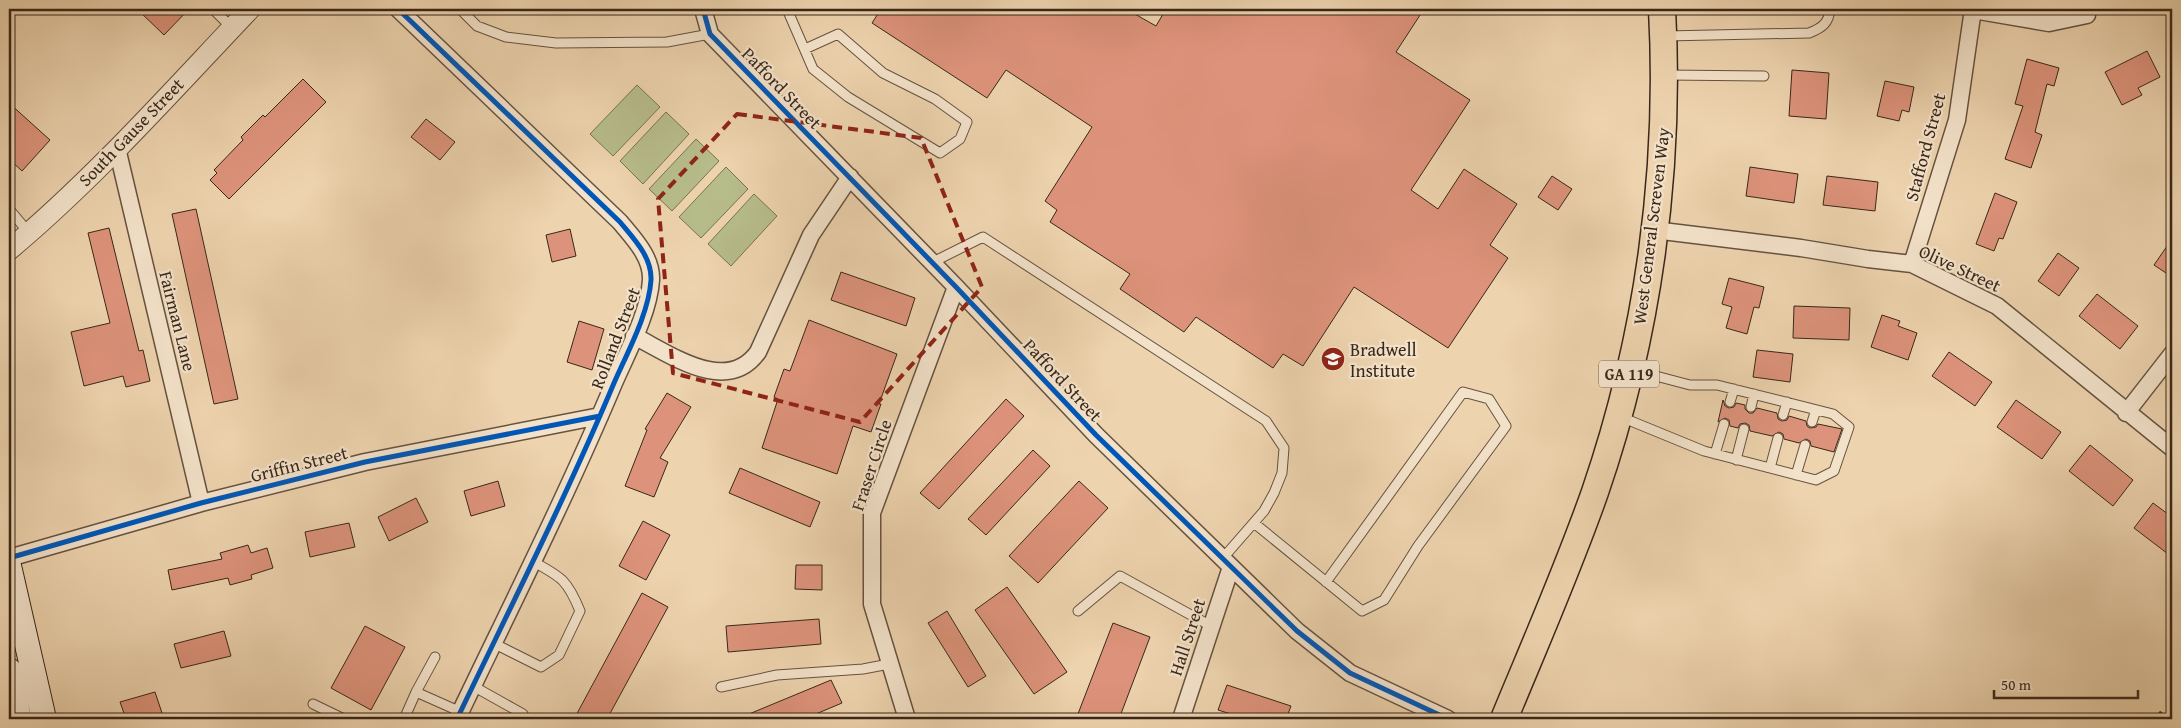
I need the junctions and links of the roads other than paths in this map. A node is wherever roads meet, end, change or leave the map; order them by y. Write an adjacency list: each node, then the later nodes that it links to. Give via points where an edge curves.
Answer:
1 (213, 9): 11 (lane)
2 (250, 9): 11 (street, South Gause Street)
3 (398, 9): 26 (street, Rolland Street, via 620,222 641,248 651,279 647,302)
4 (465, 9): 12 (lane, via 463,12 477,26 506,38 556,43 667,42)
5 (703, 9): 12 (street, Pafford Street)
6 (787, 9): 14 (lane)
7 (1662, 9): 13 (main road, West General Screven Way / GA 119)
8 (1830, 9): 13 (lane, via 1829,19 1820,29 1809,33)
9 (2086, 9): 10 (street, via 2087,15 2049,23)
10 (1973, 10): 24 (street, Stafford Street, via 1957,120)
11 (232, 28): 17 (street, South Gause Street)
12 (710, 34): 18 (street, Pafford Street)
13 (1663, 36): 15 (main road, West General Screven Way / GA 119)
14 (805, 49): 14 (lane, via 813,69 848,97 940,154 960,139 967,122 935,99 883,73 838,34)
15 (1664, 75): 16 (lane); 21 (main road, West General Screven Way / GA 119)
16 (1764, 76)
17 (117, 148): 20 (street, South Gause Street); 49 (street, Fairman Lane)
18 (850, 177): 23 (street, Pafford Street); 26 (street, via 811,235 751,362 732,372 716,372 694,366)
19 (9, 209): 20 (lane)
20 (18, 224): 22 (street, South Gause Street)
21 (1654, 230): 24 (street, Olive Street); 28 (main road, West General Screven Way / GA 119)
22 (9, 250)
23 (933, 262): 25 (street, Pafford Street); 50 (lane, via 983,237 1266,421 1284,448 1282,473 1271,499)
24 (1912, 264): 35 (street, Olive Street, via 1997,306)
25 (956, 287): 53 (street, Pafford Street, via 1096,435); 60 (street, Fraser Circle, via 872,512 872,604)
26 (634, 336): 37 (street, Rolland Street)
27 (2172, 354): 35 (street)
28 (1630, 369): 29 (lane, via 1690,385); 38 (main road, West General Screven Way / GA 119)
29 (1734, 389): 30 (lane); 31 (lane)
30 (1754, 394): 32 (lane); 33 (lane)
31 (1730, 402)
32 (1787, 402): 34 (lane); 36 (lane)
33 (1751, 407)
34 (1816, 410): 39 (lane); 48 (lane, via 1833,414 1849,427 1834,471 1816,480)
35 (2126, 413): 44 (street, Olive Street)
36 (1783, 415)
37 (600, 416): 49 (street, Griffin Street, via 365,462); 52 (street, Rolland Street)
38 (1618, 416): 45 (lane); 75 (main road, West General Screven Way / GA 119, via 1596,490)
39 (1812, 422)
40 (1724, 424): 45 (lane)
41 (1744, 429): 46 (lane)
42 (1778, 438): 47 (lane)
43 (1805, 445): 48 (lane)
44 (2172, 448)
45 (1715, 454): 46 (lane)
46 (1736, 460): 47 (lane)
47 (1770, 468): 48 (lane)
48 (1796, 475)
49 (201, 503): 51 (street, Griffin Street)
50 (1254, 523): 53 (lane); 55 (lane)
51 (9, 558)
52 (532, 561): 58 (street, Rolland Street); 58 (lane, via 560,576 573,593 580,611 576,620 559,655 541,667)
53 (1227, 562): 57 (street, Hall Street); 74 (street, Pafford Street, via 1297,631 1350,673)
54 (9, 566): 68 (main road)
55 (1326, 582): 55 (lane, via 1362,611 1384,600 1418,546 1506,426 1489,399 1463,392)
56 (1078, 611): 57 (lane, via 1120,576)
57 (1211, 626): 73 (street, Hall Street)
58 (493, 643): 62 (street, Rolland Street)
59 (435, 657): 64 (lane)
60 (889, 664): 63 (lane, via 777,675); 72 (street, Fraser Circle)
61 (9, 670): 67 (main road)
62 (473, 686): 66 (street, Rolland Street); 71 (lane, via 523,714)
63 (721, 687)
64 (416, 692): 66 (lane); 70 (lane)
65 (314, 704): 69 (lane)
66 (459, 716)
67 (19, 719)
68 (44, 719)
69 (344, 719)
70 (404, 719)
71 (520, 719)
72 (907, 719)
73 (1181, 719)
74 (1448, 719)
75 (1504, 719)

